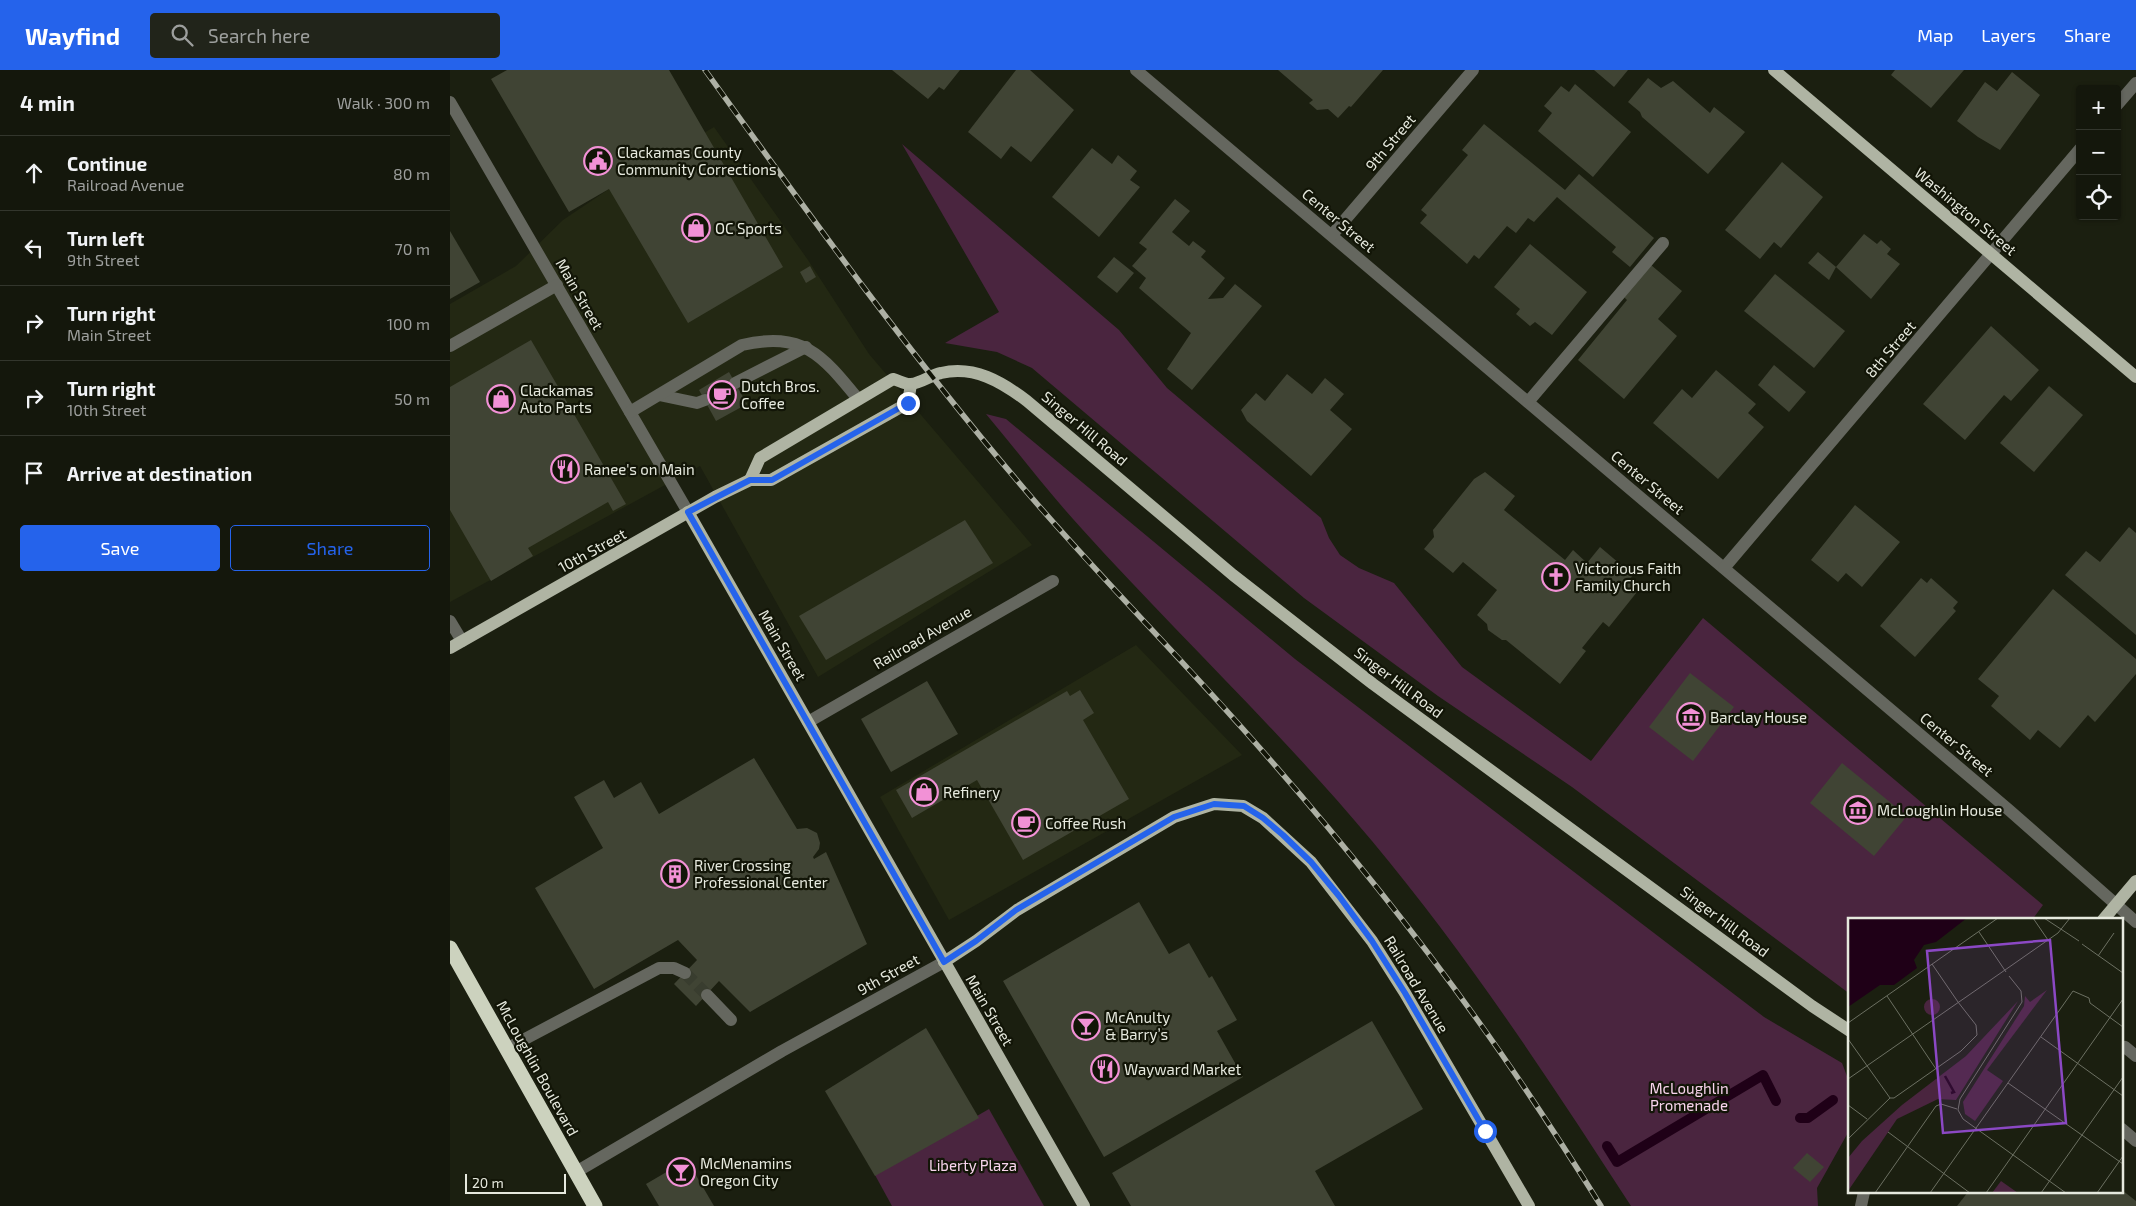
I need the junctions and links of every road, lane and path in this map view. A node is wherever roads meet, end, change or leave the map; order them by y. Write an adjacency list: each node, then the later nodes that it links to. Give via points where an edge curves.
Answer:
1 (1136, 70): 8 (street, Center Street)
2 (1473, 70): 8 (street, 9th Street)
3 (1774, 70): 10 (main road, Washington Street)
4 (2136, 83): 5 (street)
5 (2121, 100)
6 (450, 102): 11 (street, Main Street)
7 (2076, 154): 10 (street, 8th Street)
8 (1332, 235): 20 (street, Center Street)
9 (1663, 243): 20 (street)
10 (1992, 253): 14 (main road, Washington Street); 24 (street, 8th Street)
11 (556, 285): 12 (street); 21 (street, Main Street)
12 (450, 346)
13 (806, 347): 15 (street); 17 (street, via 785,341 763,340 742,345); 18 (street, via 824,359)
14 (2136, 377)
15 (735, 383)
16 (911, 384): 18 (main road, via 893,379); 22 (main road, 10th Street, via 908,403 772,480); 40 (main road, Singer Hill Road, via 954,371 981,374 1008,386 1233,575 1373,684)
17 (659, 394): 19 (street, via 698,404); 21 (street)
18 (858, 399): 22 (main road, via 760,458)
19 (705, 400)
20 (1528, 402): 24 (street, Center Street)
21 (630, 412): 23 (street, Main Street)
22 (750, 480): 23 (main road, 10th Street)
23 (688, 512): 27 (main road, 10th Street); 29 (main road, Main Street)
24 (1724, 568): 32 (street, Center Street)
25 (1053, 581): 29 (street, Railroad Avenue)
26 (450, 621): 27 (street)
27 (462, 642): 28 (main road, 10th Street)
28 (450, 648)
29 (808, 722): 36 (main road, Main Street)
30 (1244, 806): 36 (main road, 9th Street, via 1214,804 1174,817 1016,910); 49 (main road, Railroad Avenue, via 1263,818 1311,862 1372,941)
31 (2136, 881): 32 (main road)
32 (2116, 904): 33 (main road); 34 (street, Center Street)
33 (2105, 918)
34 (2136, 922)
35 (450, 948): 42 (highway, McLoughlin Boulevard)
36 (944, 962): 46 (street, 9th Street, via 782,1051); 48 (main road, Main Street)
37 (685, 973): 42 (street, via 674,968 659,968)
38 (707, 995): 39 (street)
39 (731, 1020)
40 (1848, 1030)
41 (2124, 1048): 43 (street)
42 (506, 1049): 46 (highway, McLoughlin Boulevard)
43 (2136, 1056)
44 (2124, 1131): 45 (street)
45 (2136, 1141)
46 (576, 1172): 47 (highway, McLoughlin Boulevard)
47 (596, 1206)
48 (1084, 1206)
49 (1529, 1206)

